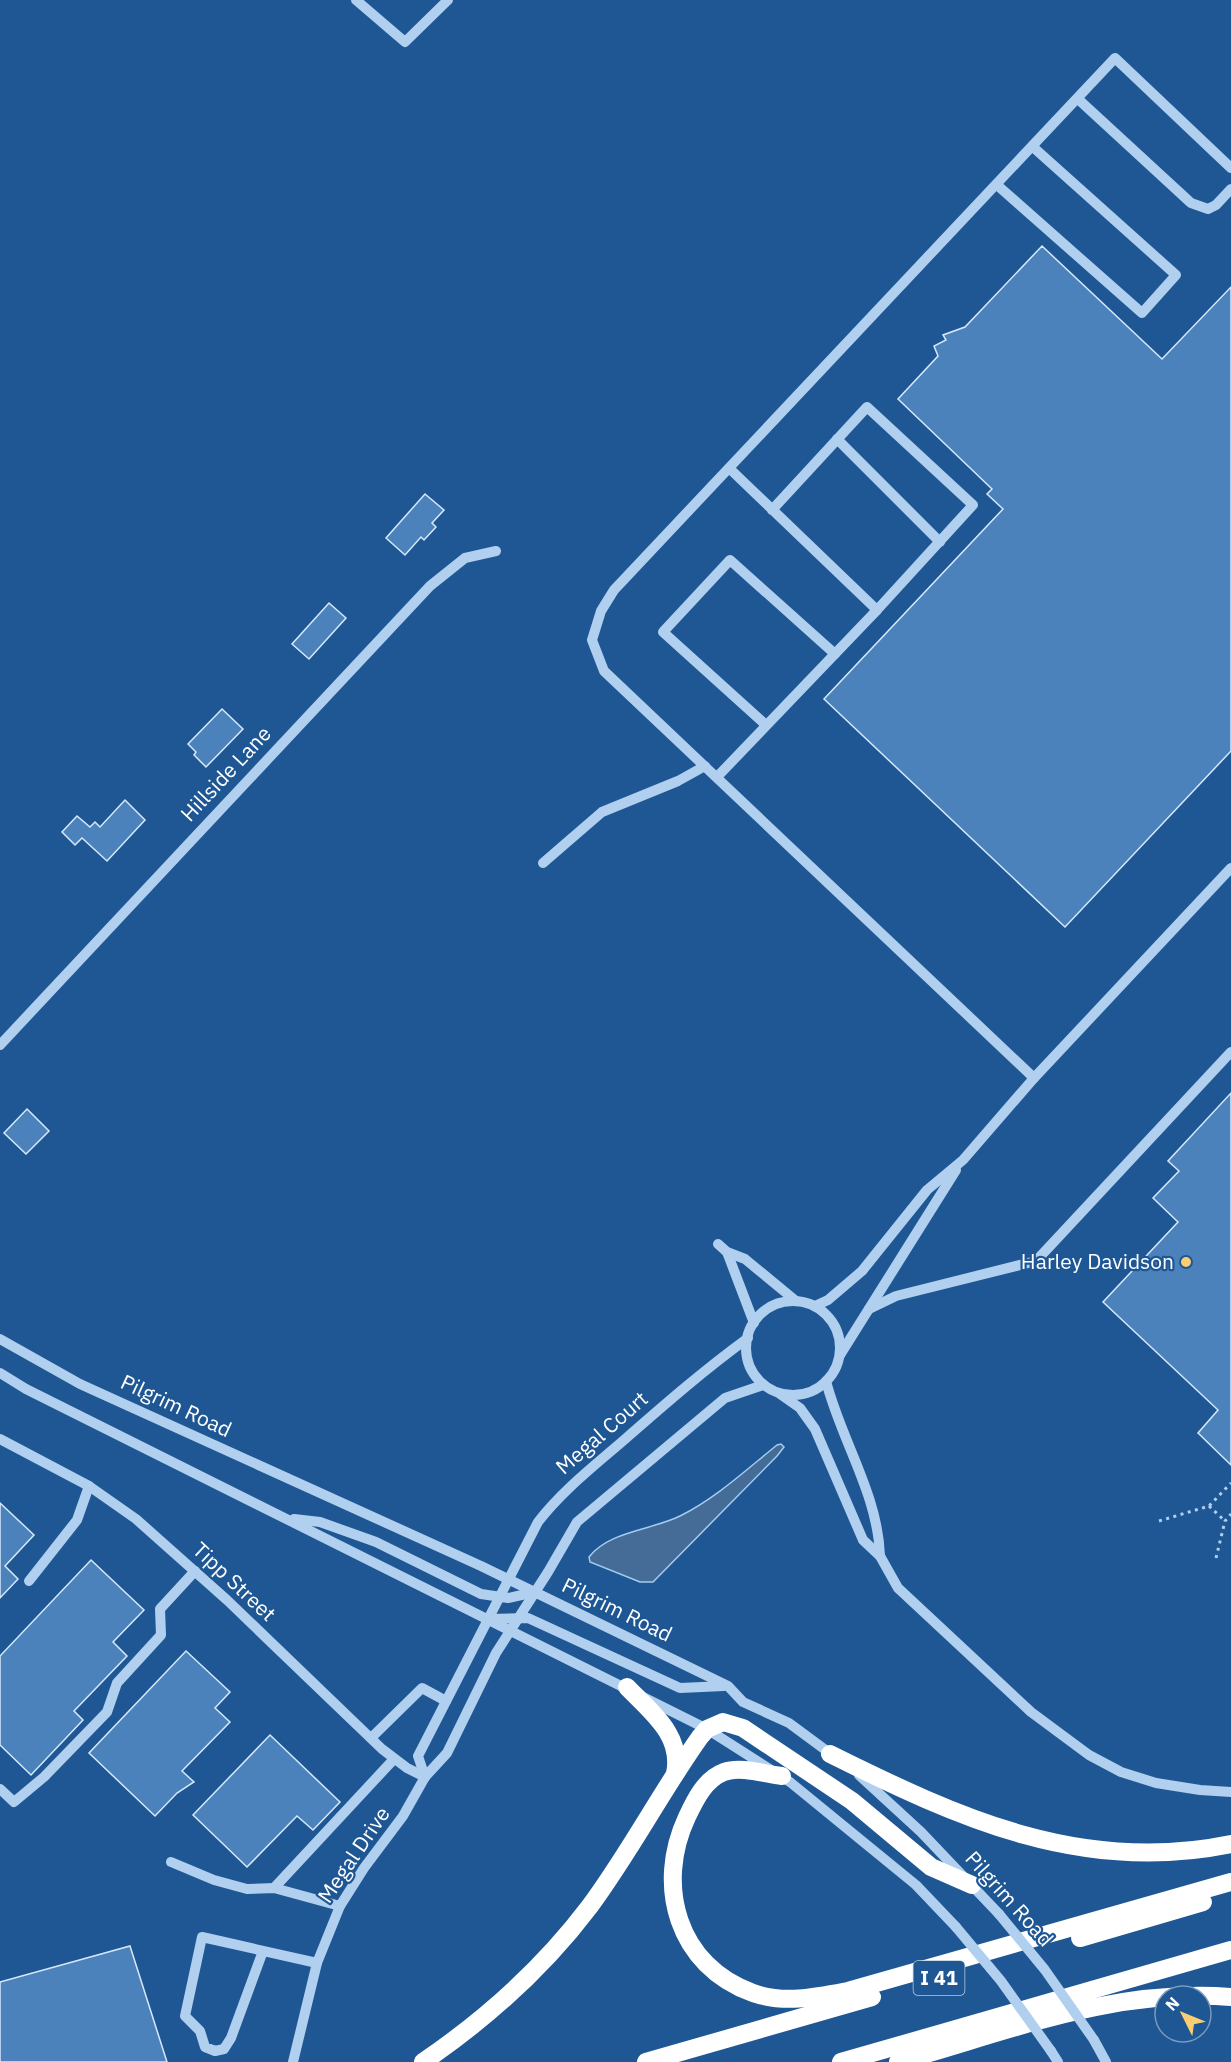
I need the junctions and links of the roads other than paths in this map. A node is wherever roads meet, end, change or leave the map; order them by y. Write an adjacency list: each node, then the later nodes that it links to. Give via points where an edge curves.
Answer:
1 (356, 0): 2 (street, via 405,42)
2 (448, 0)
3 (1078, 99): 4 (street); 5 (street, via 1115,58); 7 (street, via 1191,203 1208,209)
4 (1033, 147): 6 (street); 6 (street, via 1176,275 1142,313)
5 (1231, 168)
6 (997, 185): 9 (street)
7 (1231, 189)
8 (837, 439): 10 (street); 11 (street); 11 (street, via 867,407 974,506)
9 (730, 469): 10 (street); 16 (street, via 614,590 601,611 592,640 604,671)
10 (772, 510): 13 (street)
11 (940, 542): 13 (street)
12 (495, 551): 20 (street, Hillside Lane, via 465,558 430,586)
13 (877, 610): 14 (street)
14 (835, 654): 15 (street); 15 (street, via 730,560 663,632)
15 (766, 726): 17 (street)
16 (705, 766): 17 (street); 18 (street, via 678,782 602,812)
17 (717, 777): 22 (street)
18 (543, 863)
19 (1231, 868): 22 (street)
20 (0, 1045)
21 (1231, 1052): 28 (street, via 1036,1261 896,1296)
22 (1034, 1078): 23 (street)
23 (963, 1160): 27 (street, via 927,1190 862,1271); 28 (street)
24 (718, 1244): 25 (street)
25 (727, 1252): 26 (street, via 745,1259); 29 (street)
26 (796, 1301): 27 (street); 29 (street, via 777,1304 760,1314)
27 (815, 1306): 32 (street, via 830,1318 839,1336)
28 (869, 1309): 32 (street)
29 (754, 1323): 30 (street)
30 (748, 1338): 35 (street, via 746,1350 751,1369); 42 (street, Megal Court, via 704,1371 560,1496 535,1528)
31 (0, 1339): 42 (street, Pilgrim Road, via 80,1383)
32 (840, 1356): 34 (street)
33 (0, 1373): 39 (street)
34 (826, 1381): 36 (street, via 800,1395); 40 (street, via 833,1411 852,1448 879,1532)
35 (763, 1385): 36 (street); 44 (street, via 724,1398 590,1509 577,1522)
36 (780, 1394): 40 (street, via 800,1408 815,1429 863,1539)
37 (0, 1439): 38 (street, Tipp Street)
38 (89, 1486): 41 (street, Tipp Street, via 136,1519); 43 (street, via 77,1520)
39 (286, 1518): 45 (street, via 320,1522 376,1542 481,1594); 47 (street)
40 (880, 1556): 60 (street, via 910,1602 1031,1712 1081,1750 1121,1772 1155,1783)
41 (195, 1571): 53 (street, Tipp Street); 59 (street, via 160,1609 161,1635 117,1683 107,1712 14,1802)
42 (508, 1579): 44 (street, Pilgrim Road); 45 (street)
43 (29, 1581)
44 (535, 1592): 45 (street); 46 (street, Megal Drive); 49 (street, Pilgrim Road)
45 (499, 1598): 47 (street)
46 (520, 1617): 47 (street); 48 (street, Megal Drive); 49 (street, via 680,1688)
47 (489, 1619): 48 (street); 51 (street)
48 (511, 1630): 50 (street); 58 (street, Megal Drive, via 447,1753)
49 (728, 1686): 54 (street, Pilgrim Road, via 743,1702 789,1723)
50 (627, 1688): 52 (street); 56 (highway, via 672,1738 677,1754)
51 (446, 1701): 53 (street, via 422,1688); 58 (street, via 418,1756)
52 (706, 1729): 56 (highway); 57 (street); 64 (highway, via 728,1722 753,1733 852,1802 931,1867)
53 (371, 1738): 55 (street, Tipp Street)
54 (830, 1754): 61 (highway, via 952,1812 1035,1839 1136,1851); 64 (street, Pilgrim Road, via 881,1794)
55 (394, 1759): 58 (street, Tipp Street); 65 (street)
56 (675, 1775): 73 (highway, via 614,1871 570,1930 477,2024)
57 (782, 1776): 63 (highway, via 732,1770 711,1779 695,1800 677,1839 673,1861 675,1912 688,1938 712,1967 754,1994 806,1999 848,1992); 77 (street, bridge, via 916,1885 1001,1981)
58 (425, 1777): 67 (street, Megal Drive, via 399,1823)
59 (0, 1789)
60 (1231, 1792)
61 (1231, 1844)
62 (171, 1862): 65 (street, via 247,1889)
63 (1231, 1882)
64 (972, 1885): 78 (street, Pilgrim Road, bridge, via 1046,1970)
65 (274, 1888): 67 (street)
66 (1231, 1894): 74 (highway, I 41)
67 (340, 1906): 70 (street, Megal Drive)
68 (1231, 1950): 75 (highway, I 41)
69 (263, 1951): 69 (street, via 202,1937 185,2016 200,2031 205,2048 224,2049 231,2038); 70 (street)
70 (317, 1963): 72 (street, Megal Drive)
71 (1231, 1997): 76 (highway, via 1192,1995 1120,2001)
72 (293, 2062)
73 (423, 2062)
74 (646, 2062)
75 (841, 2062)
76 (898, 2062)
77 (1058, 2062)
78 (1106, 2062)

